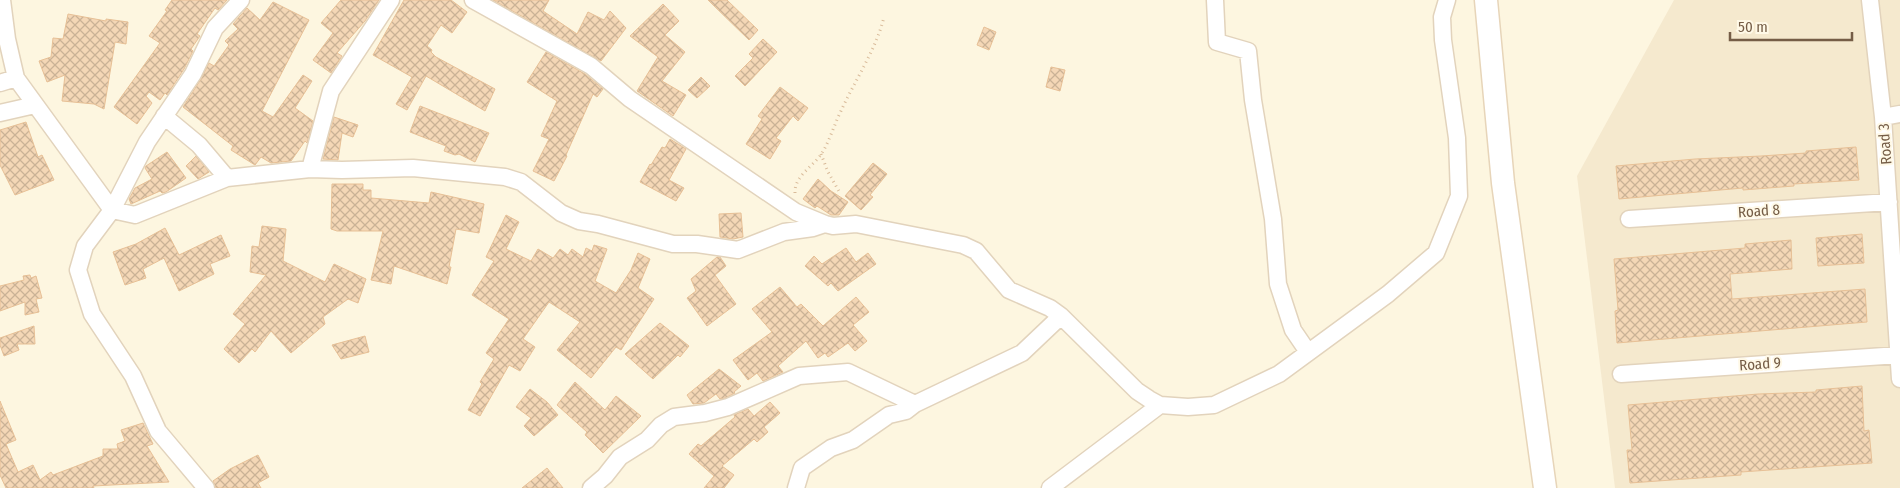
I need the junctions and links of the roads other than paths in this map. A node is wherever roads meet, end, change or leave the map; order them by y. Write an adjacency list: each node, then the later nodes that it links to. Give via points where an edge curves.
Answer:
1 (2, 0): 9 (street)
2 (241, 0): 14 (street, via 215,28 192,74)
3 (391, 0): 16 (street, via 331,90)
4 (473, 0): 21 (street, via 591,66 630,99 796,212)
5 (1215, 0): 24 (street, via 1218,42 1248,51 1273,219 1278,284 1293,330)
6 (1446, 0): 24 (street, via 1442,17 1443,40 1457,138 1459,196 1436,253 1388,294)
7 (1486, 0): 34 (main road, via 1503,183)
8 (1870, 0): 15 (street, Road 3)
9 (16, 78): 10 (street); 11 (street)
10 (0, 83)
11 (35, 105): 12 (street); 19 (street)
12 (0, 113)
13 (1900, 114): 15 (street)
14 (164, 116): 17 (street, via 199,145); 19 (street)
15 (1883, 117): 18 (street, Road 3)
16 (310, 169): 17 (street); 21 (street, via 413,168 505,177 521,182 561,213 579,221 673,244 738,250 784,232)
17 (228, 178): 19 (street, via 135,215)
18 (1889, 202): 20 (street, Road 8); 23 (street, Road 3)
19 (112, 210): 30 (street, via 85,246 78,270 92,314 133,376 158,431)
20 (1628, 219)
21 (825, 224): 22 (street, via 856,224 970,247 1008,290)
22 (1061, 316): 28 (street, via 1022,353); 29 (street, via 1137,391)
23 (1899, 334): 25 (street, Road 3)
24 (1308, 352): 29 (street, via 1279,374 1214,406)
25 (1899, 355): 26 (street, Road 9); 27 (street, Road 3)
26 (1621, 374)
27 (1900, 379)
28 (915, 404): 31 (street, via 848,372 799,376 728,407 674,417 620,457); 32 (street, via 906,411 889,415 853,440 831,448 802,468)
29 (1160, 406): 33 (street)
30 (206, 488)
31 (592, 488)
32 (796, 488)
33 (1050, 488)
34 (1545, 488)

